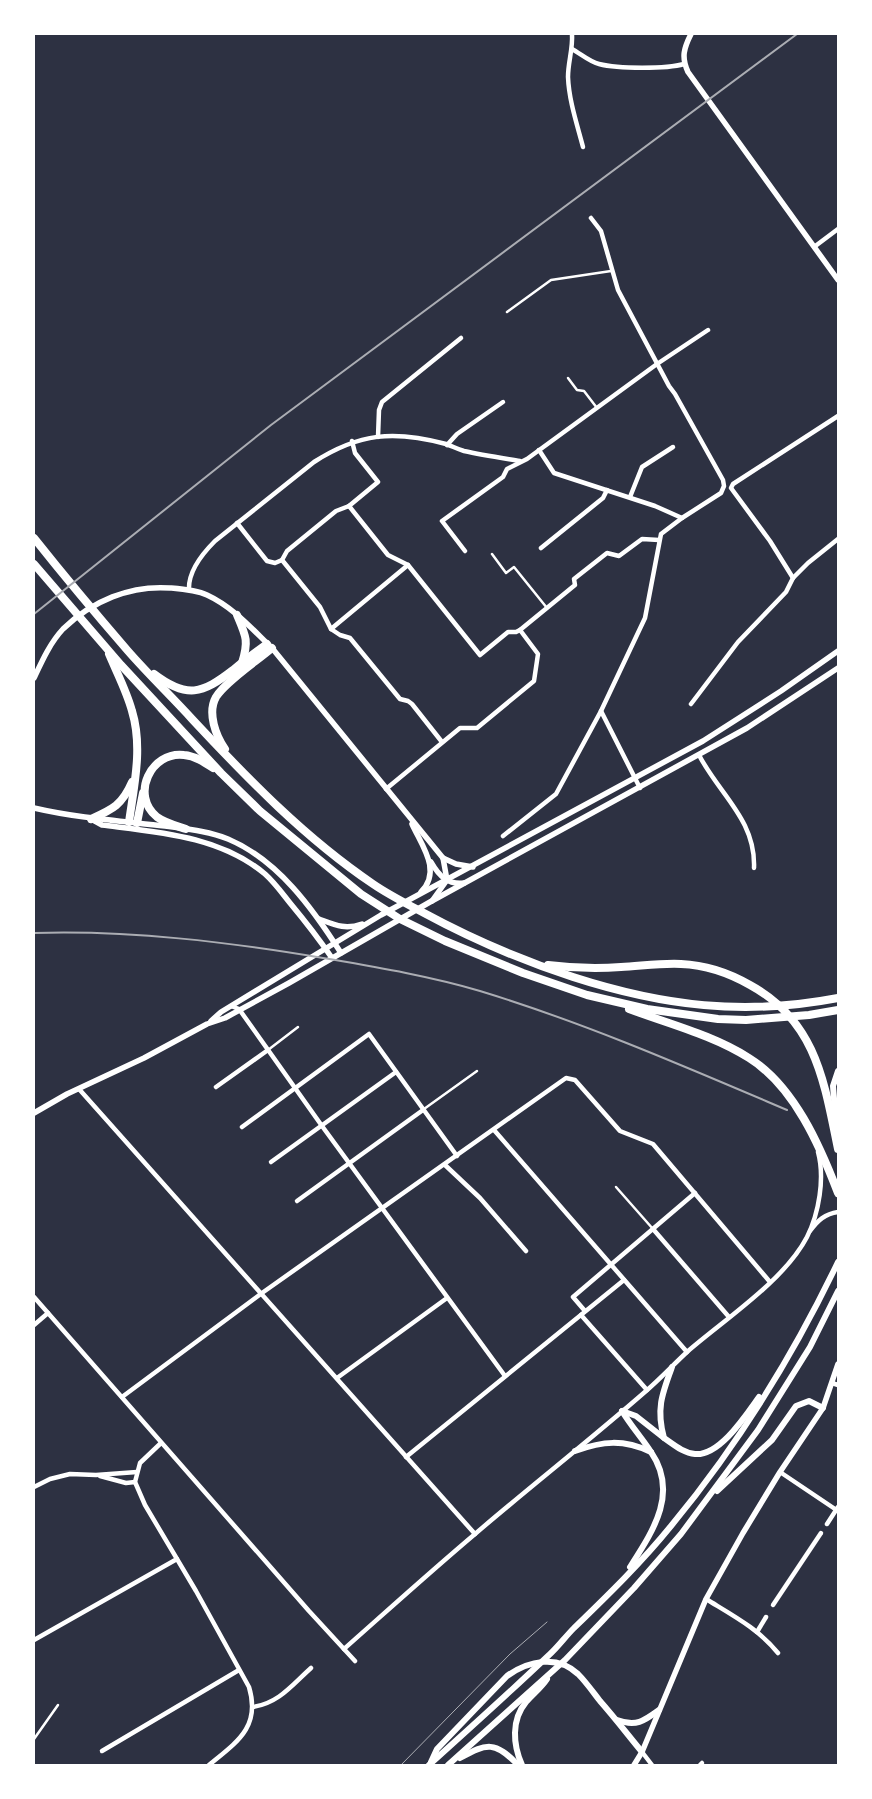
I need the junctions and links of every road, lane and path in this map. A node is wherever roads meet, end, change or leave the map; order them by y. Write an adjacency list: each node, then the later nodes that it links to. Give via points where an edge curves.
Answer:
1 (572, 34): 3 (street)
2 (692, 34): 4 (street, via 684,50)
3 (572, 49): 4 (street, via 605,65 674,67); 5 (street, via 569,88)
4 (684, 64): 8 (street)
5 (583, 147)
6 (591, 218): 9 (street, via 601,231)
7 (838, 230): 8 (street)
8 (814, 247): 10 (street)
9 (611, 271): 11 (lane, via 551,280); 14 (street)
10 (838, 280)
11 (507, 312)
12 (708, 330): 14 (street)
13 (461, 338): 19 (street, via 382,402)
14 (657, 364): 17 (street); 28 (street, via 724,480 721,493)
15 (568, 378): 17 (lane)
16 (503, 402): 21 (street, via 457,434)
17 (597, 408): 23 (street)
18 (838, 416): 39 (street, via 731,488)
19 (378, 437): 20 (street); 21 (street, via 408,437)
20 (352, 441): 27 (street, via 355,453 378,482); 29 (street, via 314,462)
21 (447, 445): 24 (street)
22 (673, 447): 26 (street, via 642,467)
23 (539, 450): 24 (street); 25 (street, via 554,473)
24 (520, 461): 34 (street, via 442,521)
25 (608, 490): 26 (street); 33 (street, via 603,498)
26 (630, 497): 28 (street)
27 (349, 506): 36 (street, via 321,523); 38 (street, via 388,555)
28 (682, 518): 32 (street, via 665,530)
29 (237, 523): 36 (street, via 267,561 275,563); 40 (street, via 205,551 194,570)
30 (34, 538): 48 (highway)
31 (838, 539): 39 (street)
32 (659, 540): 41 (street, via 642,539 619,556 607,553 574,579 575,585); 53 (street, via 645,618)
33 (541, 548)
34 (465, 552)
35 (492, 554): 41 (lane, via 506,573 514,567)
36 (282, 560): 43 (street, via 320,607)
37 (34, 564): 46 (highway)
38 (408, 565): 43 (street); 44 (street, via 480,656 508,632)
39 (793, 578): 52 (street, via 786,592 738,642)
40 (189, 590): 42 (street, via 206,594); 51 (street, via 144,588 86,610 62,630)
41 (547, 608): 44 (street)
42 (237, 615): 45 (street); 49 (highway, via 247,646)
43 (331, 629): 54 (street, via 350,638 400,700 412,704)
44 (520, 630): 54 (street, via 538,654 534,680 477,728 462,728)
45 (270, 646): 49 (highway); 56 (highway, via 216,698 215,728 220,742); 62 (street)
46 (107, 647): 57 (highway); 58 (highway, via 132,711 138,739)
47 (838, 651): 59 (street, via 703,741)
48 (130, 653): 49 (highway, via 166,683 196,691 217,683); 56 (highway)
49 (242, 663)
50 (838, 668): 55 (street, via 747,728)
51 (34, 678)
52 (691, 704)
53 (601, 711): 59 (street); 68 (street, via 556,794)
54 (442, 742): 62 (street)
55 (698, 755): 61 (street); 72 (street, via 744,822 755,854)
56 (238, 768): 83 (highway, via 297,824 375,886 455,930)
57 (221, 773): 60 (highway, via 191,756 174,755 164,758 153,768); 84 (highway, via 313,856 361,894 400,919 490,961)
58 (135, 776): 65 (highway, via 122,801); 66 (highway)
59 (635, 777): 61 (street); 71 (street)
60 (144, 788): 66 (highway, via 140,813); 67 (highway, via 150,809 158,818)
61 (640, 788): 74 (street)
62 (386, 789): 64 (street)
63 (34, 808): 65 (street)
64 (408, 817): 69 (street); 70 (street)
65 (91, 819): 66 (street)
66 (133, 826): 67 (street); 80 (street, via 202,842 246,860 276,885)
67 (186, 829): 77 (street, via 228,839 251,851 274,868)
68 (503, 836)
69 (427, 856): 73 (street, via 438,874); 75 (street, via 431,875 429,883)
70 (443, 858): 71 (street); 73 (street)
71 (472, 867): 73 (street)
72 (754, 868)
73 (447, 880): 74 (street); 75 (street); 76 (street)
74 (467, 883): 76 (street)
75 (418, 895): 78 (street)
76 (430, 902): 81 (street)
77 (318, 919): 78 (street, via 351,928); 79 (street)
78 (371, 922): 79 (street)
79 (335, 944): 80 (street); 81 (street)
80 (326, 949): 82 (street); 86 (street)
81 (341, 953): 82 (street)
82 (332, 958): 87 (street)
83 (520, 959): 85 (highway, via 612,988 686,1004 772,1007); 104 (highway, via 577,968 699,966 733,975 761,991 784,1009 801,1029 815,1056 826,1085)
84 (599, 998): 88 (highway, via 718,1019 774,1019); 103 (highway, via 708,1038 751,1059 789,1096)
85 (838, 998)
86 (231, 1006): 87 (street); 89 (street)
87 (239, 1009): 89 (street); 91 (street)
88 (838, 1010)
89 (207, 1024): 97 (street)
90 (298, 1027): 91 (lane)
91 (268, 1050): 95 (street); 96 (street)
92 (396, 1072): 96 (street, via 369,1034); 98 (street); 100 (street)
93 (477, 1072): 98 (lane)
94 (838, 1072): 104 (main road, via 833,1086)
95 (216, 1088)
96 (295, 1088): 100 (street); 101 (street)
97 (79, 1089): 99 (street); 123 (street)
98 (423, 1110): 105 (street); 107 (street)
99 (34, 1113)
100 (322, 1126): 106 (street); 107 (street)
101 (242, 1127)
102 (494, 1130): 105 (street); 110 (street, via 566,1078 575,1080 620,1131 653,1144); 119 (street)
103 (810, 1131): 111 (highway); 116 (street, via 819,1154 821,1187)
104 (838, 1149)
105 (457, 1156): 108 (street)
106 (271, 1162)
107 (350, 1163): 112 (street); 113 (street)
108 (446, 1164): 113 (street); 117 (street)
109 (616, 1187): 115 (lane)
110 (695, 1193): 115 (street); 121 (street)
111 (838, 1193)
112 (297, 1201)
113 (383, 1209): 123 (street); 125 (street)
114 (838, 1212): 116 (street, via 817,1221)
115 (652, 1229): 119 (street); 129 (street)
116 (807, 1236): 121 (street)
117 (526, 1251)
118 (838, 1262): 132 (main road)
119 (611, 1265): 120 (street); 126 (street, via 574,1297)
120 (624, 1280): 126 (street); 131 (street)
121 (770, 1282): 129 (street)
122 (838, 1291): 152 (main road, via 788,1383)
123 (262, 1293): 136 (street); 139 (street)
124 (34, 1297): 127 (street)
125 (447, 1298): 135 (street); 136 (street)
126 (585, 1311): 128 (street)
127 (48, 1313): 130 (street); 139 (street)
128 (580, 1315): 135 (street); 138 (street)
129 (728, 1317): 131 (street)
130 (34, 1325)
131 (687, 1352): 134 (street)
132 (787, 1360): 142 (main road, via 738,1426 709,1451 696,1454 684,1451); 158 (main road, via 707,1480)
133 (838, 1364): 137 (street)
134 (672, 1366): 138 (street); 142 (main road, via 659,1409)
135 (505, 1376): 146 (street)
136 (337, 1378): 146 (street)
137 (835, 1384): 140 (street)
138 (647, 1390): 141 (street)
139 (122, 1397): 143 (street)
140 (823, 1408): 148 (street); 152 (main road, via 809,1401 796,1406 772,1440)
141 (622, 1411): 142 (main road, via 636,1416); 144 (street); 145 (main road)
142 (664, 1438)
143 (161, 1443): 147 (street, via 140,1463); 164 (street)
144 (575, 1451): 145 (main road, via 616,1442 636,1445); 156 (street)
145 (652, 1453): 158 (main road, via 664,1484 660,1513)
146 (406, 1457): 156 (street)
147 (136, 1472): 149 (street); 150 (street)
148 (780, 1472): 153 (street); 159 (street)
149 (96, 1475): 150 (street, via 126,1483); 151 (street, via 63,1475)
150 (135, 1482): 157 (street)
151 (34, 1487)
152 (706, 1502): 169 (main road, via 634,1588)
153 (838, 1509): 154 (street)
154 (827, 1524)
155 (821, 1533): 160 (street)
156 (475, 1534): 164 (street)
157 (176, 1559): 163 (street); 168 (street)
158 (620, 1584): 179 (main road, via 550,1654)
159 (706, 1599): 162 (street); 172 (street)
160 (773, 1605)
161 (766, 1617): 162 (street)
162 (758, 1632): 165 (street)
163 (34, 1640)
164 (344, 1650): 166 (street)
165 (778, 1654)
166 (355, 1661)
167 (311, 1668): 171 (street, via 276,1700)
168 (239, 1670): 171 (street, via 249,1687); 175 (street)
169 (552, 1672): 177 (main road); 181 (main road, via 519,1712 514,1732)
170 (58, 1705): 174 (lane)
171 (253, 1707): 178 (street, via 245,1732)
172 (659, 1710): 173 (main road, via 632,1724); 176 (street)
173 (617, 1720): 176 (main road); 179 (main road, via 570,1668 561,1664 530,1663 507,1676 437,1749)
174 (34, 1739)
175 (102, 1751)
176 (642, 1752): 182 (street); 183 (street)
177 (449, 1764): 180 (main road, via 488,1746 506,1753)
178 (209, 1765)
179 (429, 1765)
180 (518, 1765)
181 (522, 1765)
182 (634, 1765)
183 (652, 1765)

